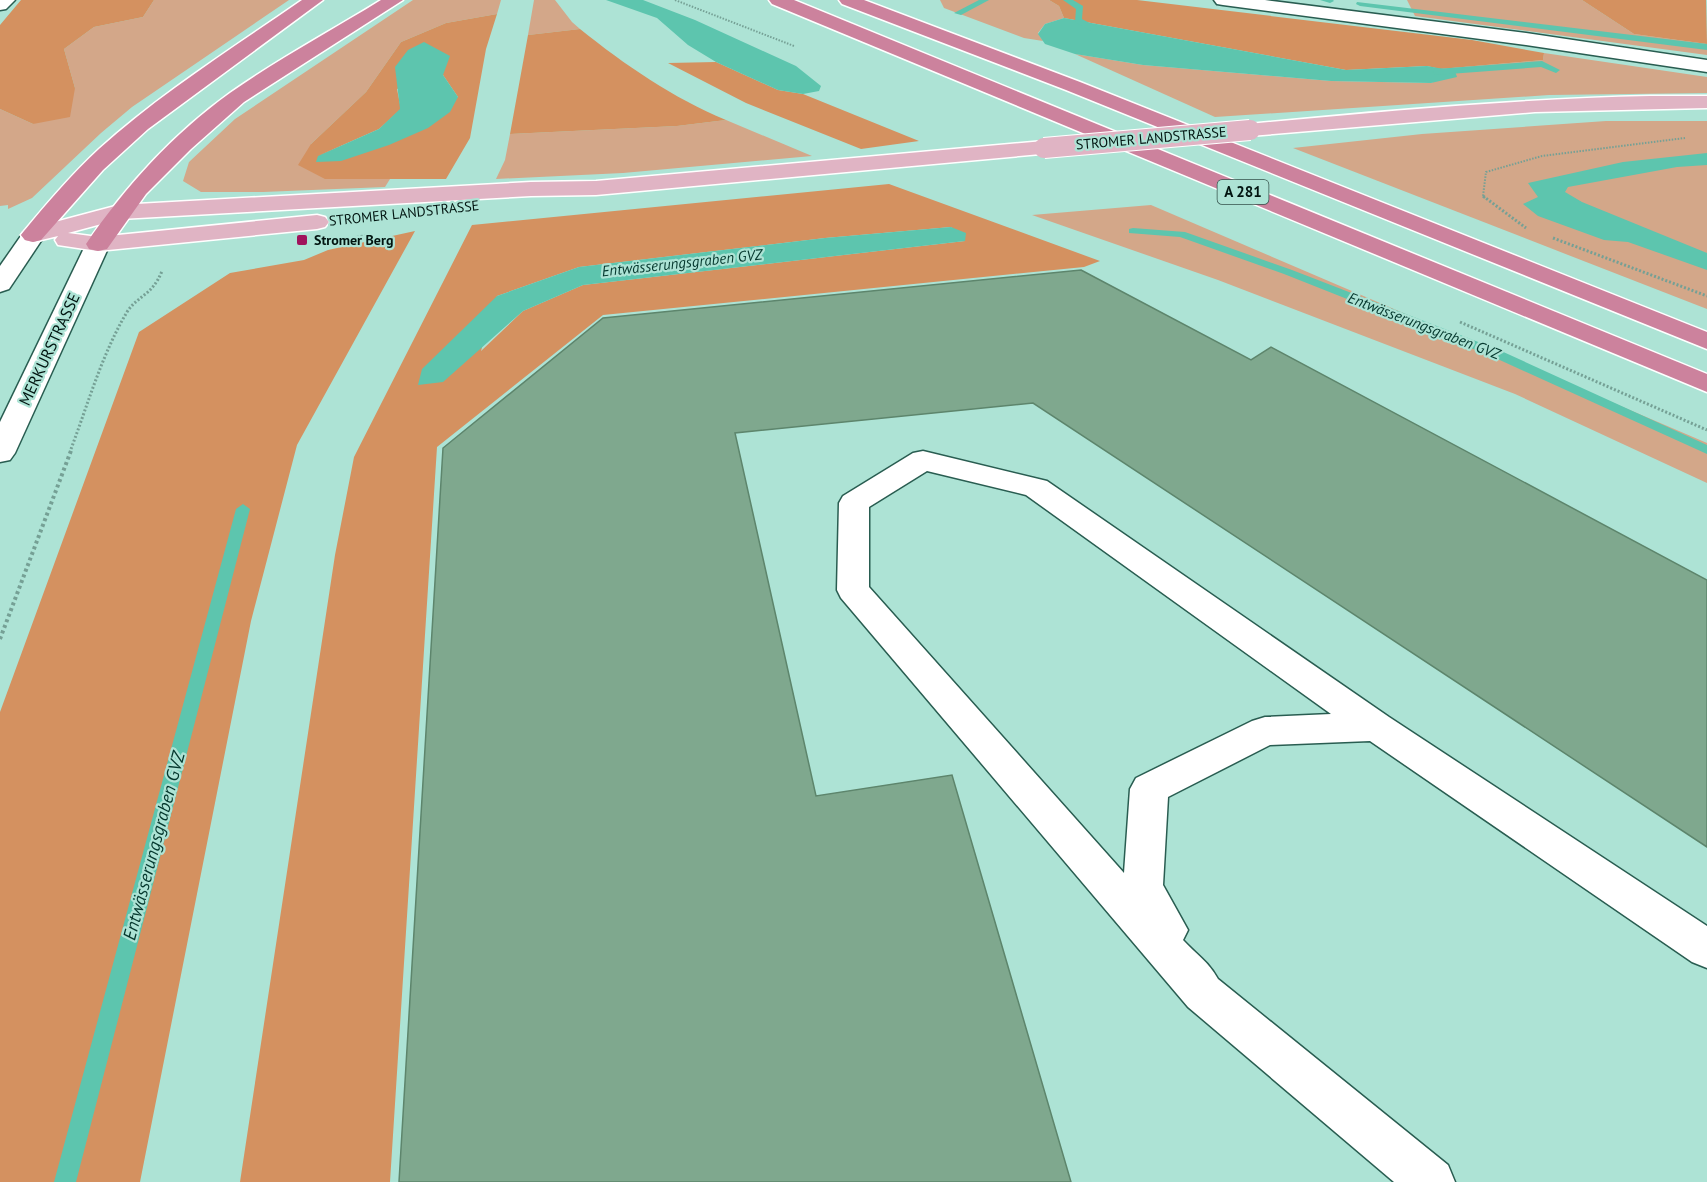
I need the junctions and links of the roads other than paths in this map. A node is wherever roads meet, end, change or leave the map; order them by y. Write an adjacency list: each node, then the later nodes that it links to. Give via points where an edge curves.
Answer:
1 (314, 0): 10 (highway, via 180,94 117,145)
2 (394, 0): 9 (highway, via 237,98 176,152)
3 (778, 0): 14 (highway, A 281)
4 (848, 0): 13 (highway, A 281, via 1073,86)
5 (1223, 0): 6 (street)
6 (1707, 66)
7 (1707, 102): 8 (main road, STROMER LANDSTRASSE, bridge, via 1616,102 1437,112)
8 (404, 205): 9 (main road, STROMER LANDSTRASSE); 11 (main road, STROMER LANDSTRASSE)
9 (119, 212): 10 (main road, STROMER LANDSTRASSE); 11 (highway)
10 (22, 234): 11 (main road, STROMER LANDSTRASSE); 12 (street)
11 (98, 244): 15 (street, MERKURSTRASSE)
12 (0, 284)
13 (1707, 341)
14 (1707, 384)
15 (0, 453)
16 (1376, 727): 17 (street); 18 (street, via 1265,731 1149,789 1143,887); 18 (street, via 1036,488 923,460 854,503 853,590)
17 (1707, 949)
18 (1203, 993): 19 (street)
19 (1431, 1182)

